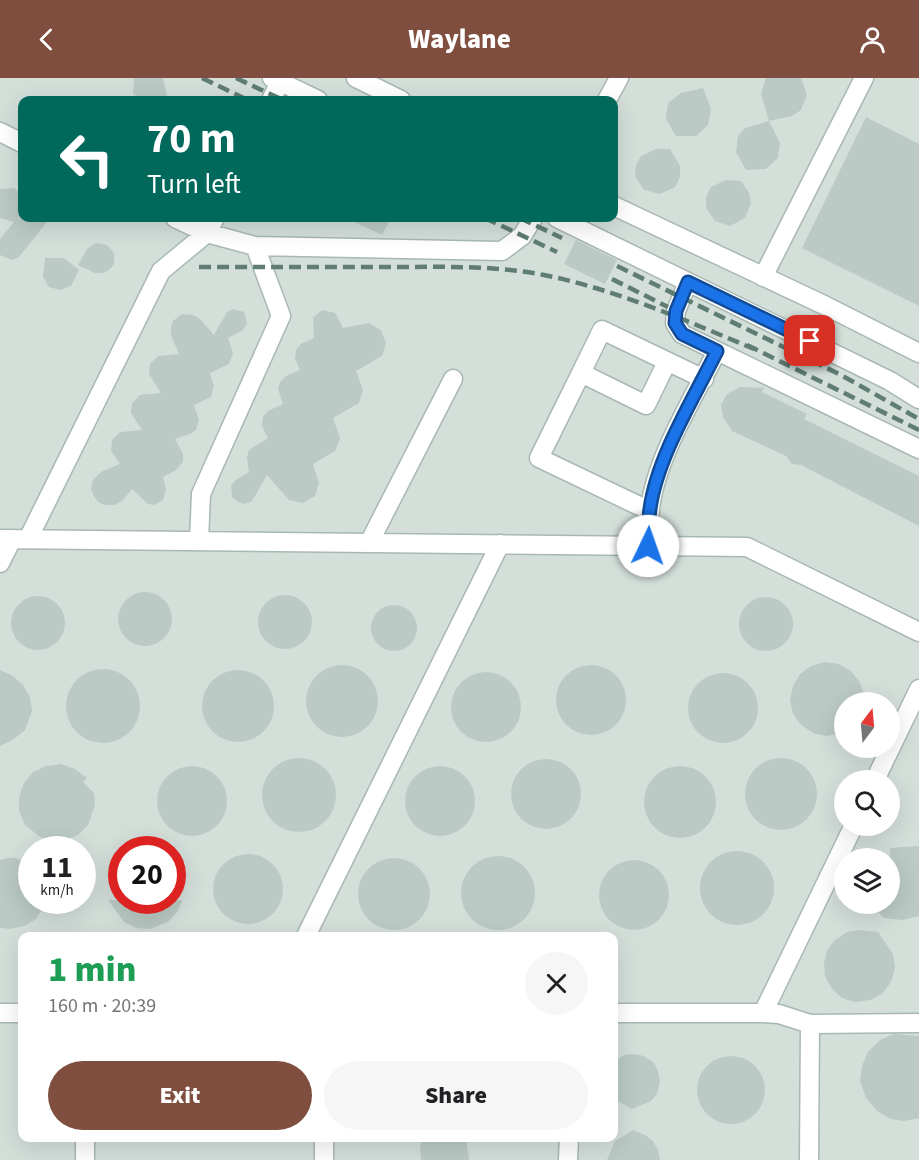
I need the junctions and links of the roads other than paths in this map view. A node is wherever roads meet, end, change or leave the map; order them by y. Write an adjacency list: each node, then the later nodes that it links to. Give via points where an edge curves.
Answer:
1 (356, 78): 5 (lane)
2 (619, 78): 8 (lane)
3 (864, 78): 17 (lane)
4 (276, 80): 6 (lane); 7 (lane)
5 (395, 91)
6 (272, 96)
7 (310, 96)
8 (610, 96)
9 (0, 132): 10 (lane)
10 (18, 141)
11 (618, 208): 17 (lane)
12 (196, 222): 15 (lane)
13 (531, 222): 16 (lane, via 522,236 502,251)
14 (565, 222): 18 (lane)
15 (211, 225): 16 (lane); 28 (lane, via 161,270)
16 (255, 246): 29 (lane, via 281,316 201,494)
17 (763, 277): 20 (lane)
18 (688, 282): 19 (lane, via 675,323 682,334); 25 (lane)
19 (717, 351): 24 (lane); 26 (lane)
20 (919, 353)
21 (667, 362): 22 (lane, via 602,330); 22 (lane, via 646,405); 24 (lane)
22 (581, 373): 27 (lane, via 539,458)
23 (453, 379): 30 (lane)
24 (704, 379): 27 (lane, via 669,449)
25 (919, 399)
26 (919, 449)
27 (650, 511): 32 (lane)
28 (13, 539): 29 (lane); 33 (lane)
29 (199, 541): 30 (lane)
30 (369, 543): 31 (lane)
31 (500, 544): 32 (lane); 38 (lane)
32 (648, 546): 34 (lane, via 747,547)
33 (0, 563)
34 (919, 632)
35 (919, 689): 36 (lane)
36 (880, 770)
37 (849, 836): 42 (lane)
38 (308, 932)
39 (0, 1013): 40 (lane)
40 (18, 1013)
41 (618, 1013): 42 (lane)
42 (763, 1013): 44 (lane)
43 (919, 1023): 44 (lane)
44 (810, 1024): 51 (lane)
45 (86, 1142): 48 (lane)
46 (324, 1142): 49 (lane)
47 (568, 1142): 50 (lane)
48 (85, 1160)
49 (324, 1160)
50 (568, 1160)
51 (809, 1160)

